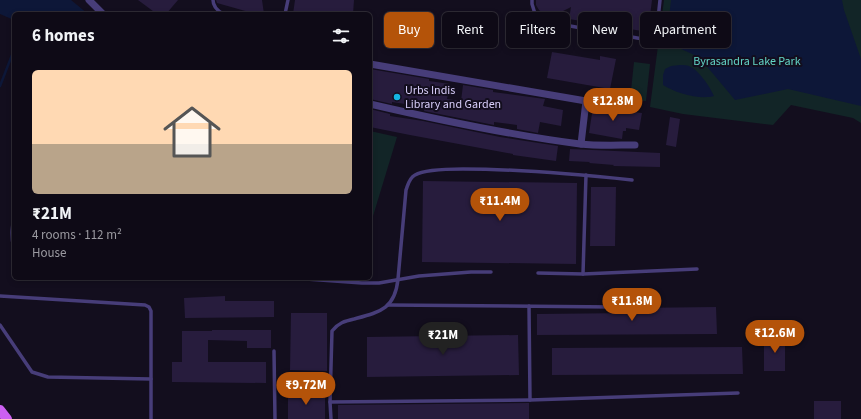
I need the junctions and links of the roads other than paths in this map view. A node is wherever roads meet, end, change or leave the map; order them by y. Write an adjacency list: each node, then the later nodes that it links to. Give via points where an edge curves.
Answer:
1 (89, 0): 6 (street)
2 (213, 0): 7 (lane, via 216,10)
3 (288, 0): 8 (lane)
4 (532, 0): 5 (lane, via 536,17 559,24 654,41)
5 (660, 0)
6 (101, 12)
7 (220, 12)
8 (285, 12)
9 (372, 64): 10 (street)
10 (586, 101): 12 (street); 13 (street)
11 (372, 104): 13 (street, via 470,126)
12 (630, 107)
13 (581, 144): 14 (street)
14 (635, 146)
15 (586, 175): 16 (lane); 22 (lane); 23 (lane, via 487,169 447,169 415,174 408,182 406,190)
16 (632, 180)
17 (12, 225): 18 (lane)
18 (12, 240)
19 (697, 269): 22 (lane)
20 (491, 272): 23 (lane)
21 (538, 273): 22 (lane)
22 (583, 274)
23 (398, 279): 24 (lane, via 379,283); 26 (lane, via 395,296)
24 (320, 280)
25 (0, 296): 31 (lane, via 149,307)
26 (388, 305): 27 (lane); 34 (lane, via 373,314 337,325 332,331)
27 (529, 306): 28 (lane); 33 (lane)
28 (614, 308)
29 (0, 324): 31 (lane, via 32,372 48,377)
30 (274, 350): 38 (lane)
31 (151, 379): 37 (lane)
32 (738, 393): 33 (lane)
33 (530, 400): 34 (lane)
34 (330, 402): 39 (lane)
35 (0, 410): 36 (main road)
36 (7, 419)
37 (151, 419)
38 (275, 419)
39 (331, 419)

